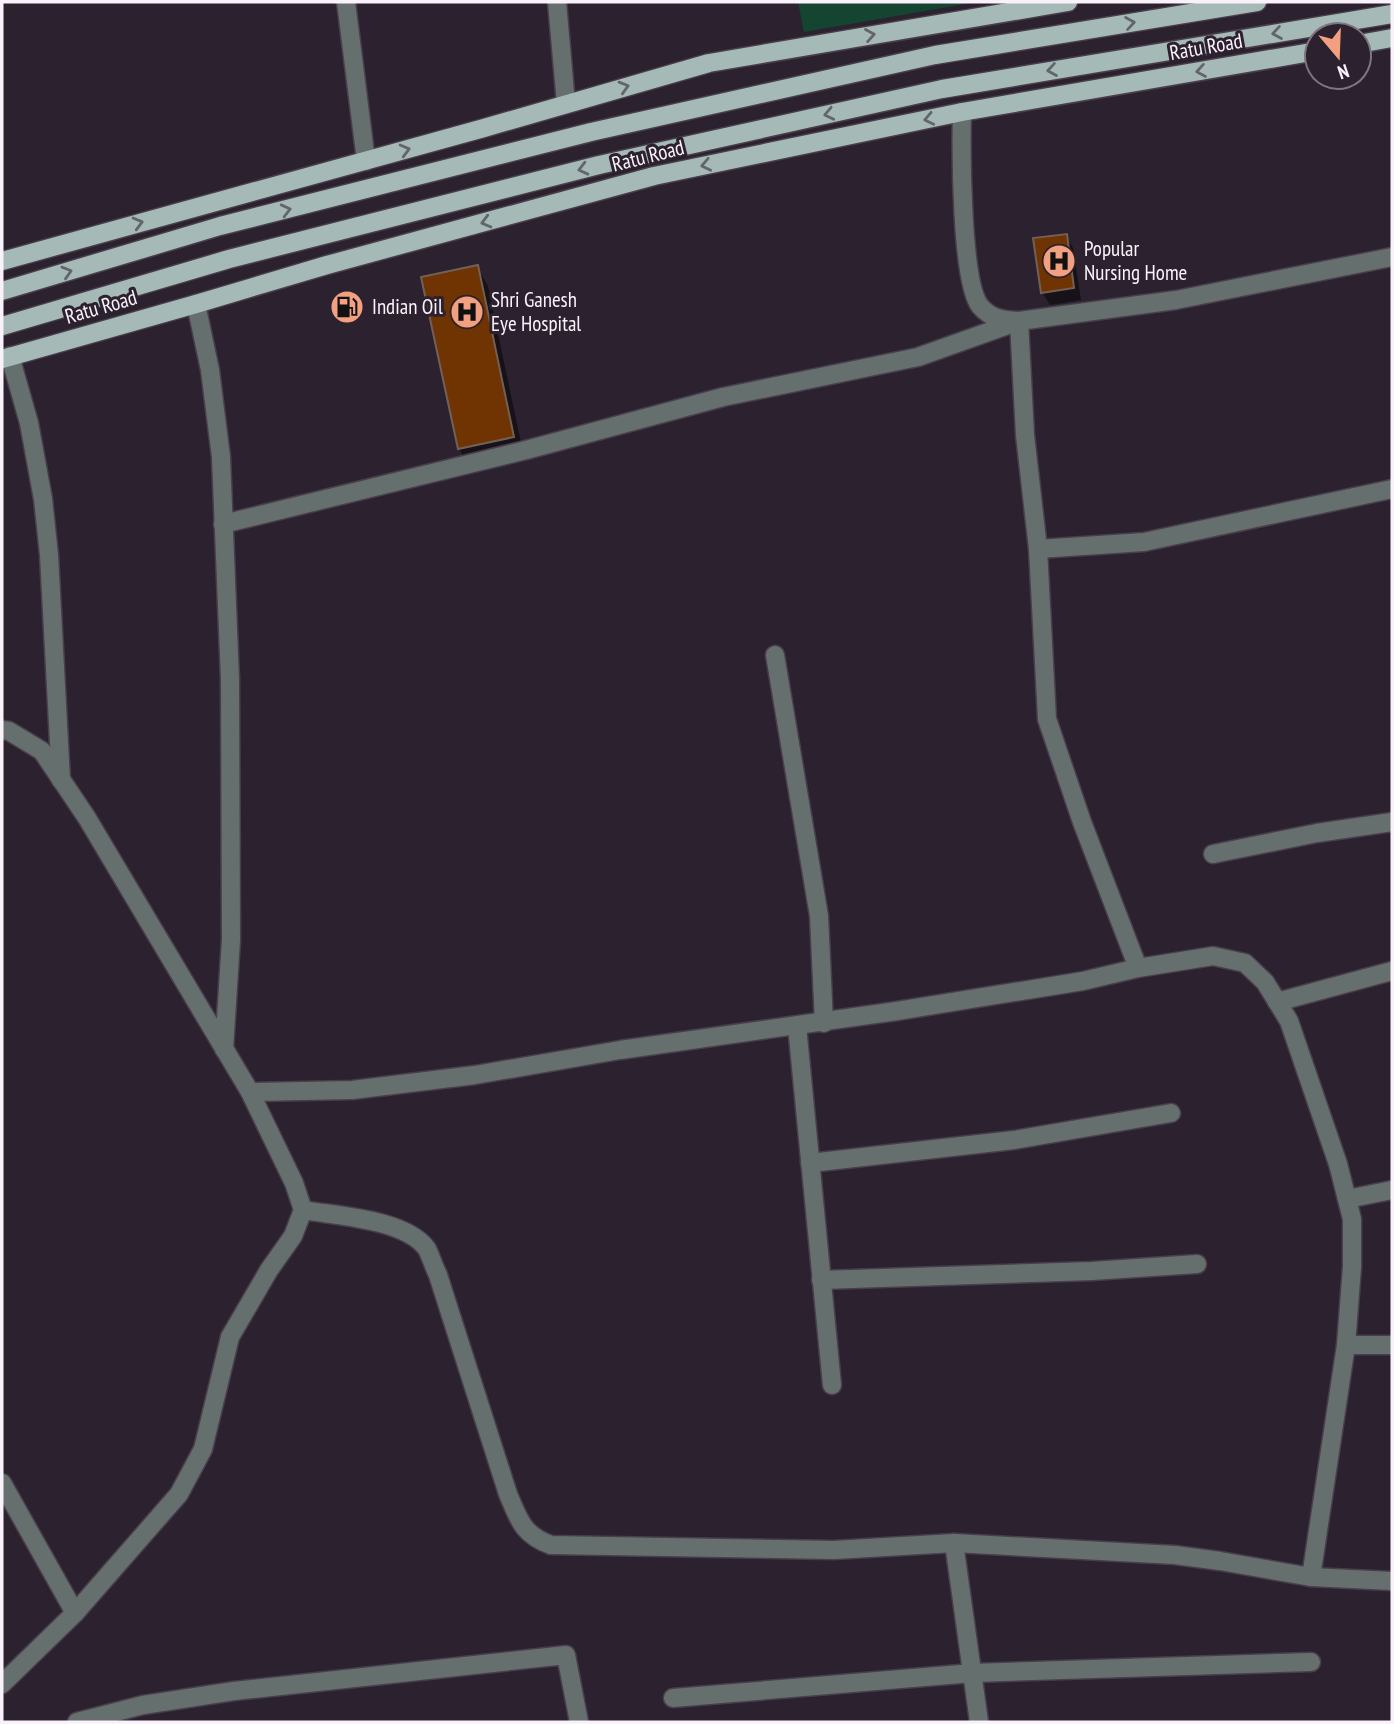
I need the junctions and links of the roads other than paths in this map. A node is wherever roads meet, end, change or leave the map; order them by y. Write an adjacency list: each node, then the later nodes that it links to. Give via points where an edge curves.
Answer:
1 (346, 2): 11 (street)
2 (556, 2): 9 (street)
3 (1068, 2): 9 (main road, one-way to 3, via 709,62)
4 (1257, 2): 14 (main road, one-way to 4, via 220,226 591,132 935,55)
5 (1392, 14): 17 (main road, one-way to 17, via 942,89 625,159 229,259)
6 (1392, 38): 7 (main road)
7 (1373, 41)
8 (1303, 53): 10 (main road, Ratu Road, one-way to 10)
9 (566, 104): 11 (main road, one-way to 9)
10 (961, 112): 15 (main road, Ratu Road, one-way to 15, via 654,176); 16 (street, via 969,276 979,304 994,318)
11 (366, 161): 13 (main road, one-way to 11)
12 (1392, 257): 16 (street, via 1176,300)
13 (2, 261)
14 (2, 291)
15 (196, 304): 18 (main road, Ratu Road); 20 (street, via 221,457)
16 (1019, 321): 20 (street, via 918,357 723,397); 21 (street)
17 (2, 326)
18 (6, 357): 24 (street, via 29,424 44,499)
19 (1392, 489): 21 (street, via 1144,542)
20 (223, 524): 32 (street, via 232,796 231,940)
21 (1038, 549): 27 (street, via 1048,719)
22 (775, 655): 30 (street, via 820,916)
23 (2, 730): 24 (street, via 42,751)
24 (61, 780): 32 (street)
25 (1392, 821): 26 (street)
26 (1213, 854)
27 (1138, 968): 29 (street, via 1213,956 1245,963); 30 (street)
28 (1392, 971): 29 (street)
29 (1277, 1002): 37 (street, via 1302,1056)
30 (824, 1023): 31 (street)
31 (797, 1026): 33 (street, via 352,1090); 35 (street)
32 (224, 1049): 33 (street)
33 (250, 1091): 38 (street)
34 (1171, 1113): 35 (street, via 1014,1140)
35 (810, 1163): 40 (street)
36 (1392, 1191): 37 (street)
37 (1347, 1199): 41 (street, via 1352,1266)
38 (303, 1210): 45 (street, via 383,1224 410,1233 426,1249 508,1494 522,1527 537,1540 551,1545 834,1550); 48 (street, via 293,1236 230,1337 203,1449 179,1494)
39 (1197, 1264): 40 (street)
40 (821, 1280): 43 (street)
41 (1346, 1345): 42 (street); 46 (street)
42 (1392, 1345)
43 (832, 1385)
44 (2, 1483): 48 (street)
45 (954, 1543): 46 (street, via 1175,1555); 50 (street)
46 (1311, 1577): 47 (street)
47 (1392, 1581)
48 (75, 1614): 51 (street)
49 (1311, 1662): 50 (street)
50 (973, 1673): 52 (street); 55 (street)
51 (2, 1684)
52 (673, 1698)
53 (77, 1722): 54 (street, via 234,1690 566,1655)
54 (579, 1722)
55 (979, 1722)

